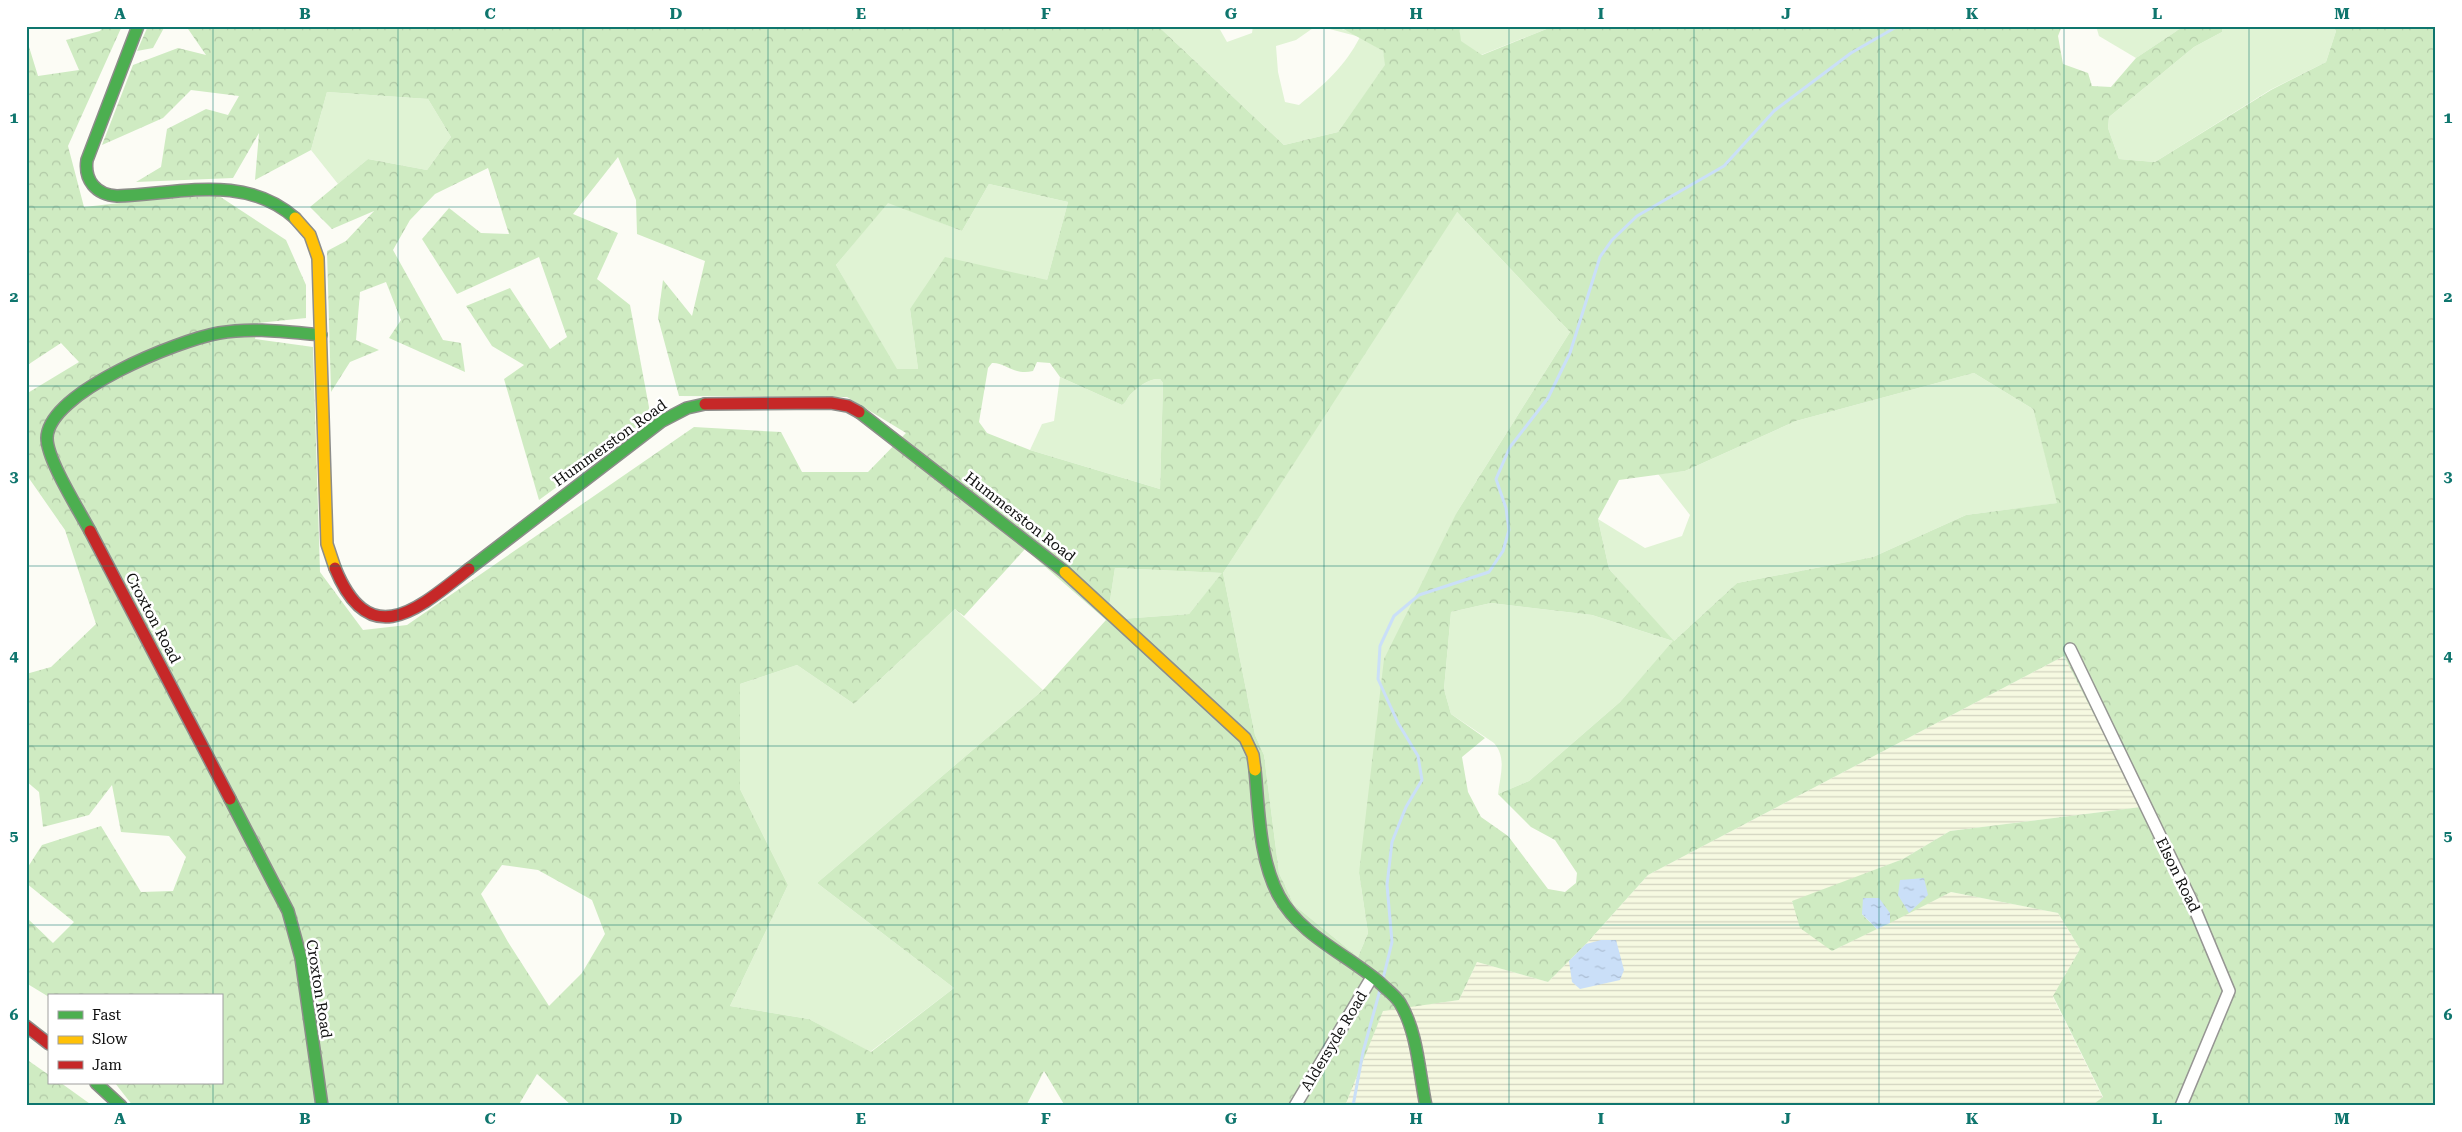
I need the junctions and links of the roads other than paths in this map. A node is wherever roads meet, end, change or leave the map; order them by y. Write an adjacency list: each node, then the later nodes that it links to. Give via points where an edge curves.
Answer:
1 (138, 26): 2 (street, Hummerston Road, via 85,166 88,180 99,191 113,196 226,189 250,193 278,205 304,227 317,251)
2 (321, 335): 4 (street, Hummerston Road, via 327,544 334,567 352,599 370,614 388,619 400,618 419,608 662,421 687,408 705,404 831,403 848,406 867,416 1060,567 1245,738 1253,755 1266,858 1279,898 1295,918); 9 (street, Croxton Road, via 236,331 216,333 173,346 120,369 91,387 56,417 47,440 60,474 288,910 301,958)
3 (2070, 649): 12 (street, Elson Road, via 2191,900 2229,992)
4 (1372, 977): 10 (street, Aldersyde Road); 11 (street, Hummerston Road, via 1389,990 1404,1011)
5 (26, 1026): 6 (street)
6 (48, 1043)
7 (97, 1084): 8 (street)
8 (121, 1106)
9 (322, 1106)
10 (1295, 1106)
11 (1426, 1106)
12 (2181, 1106)

